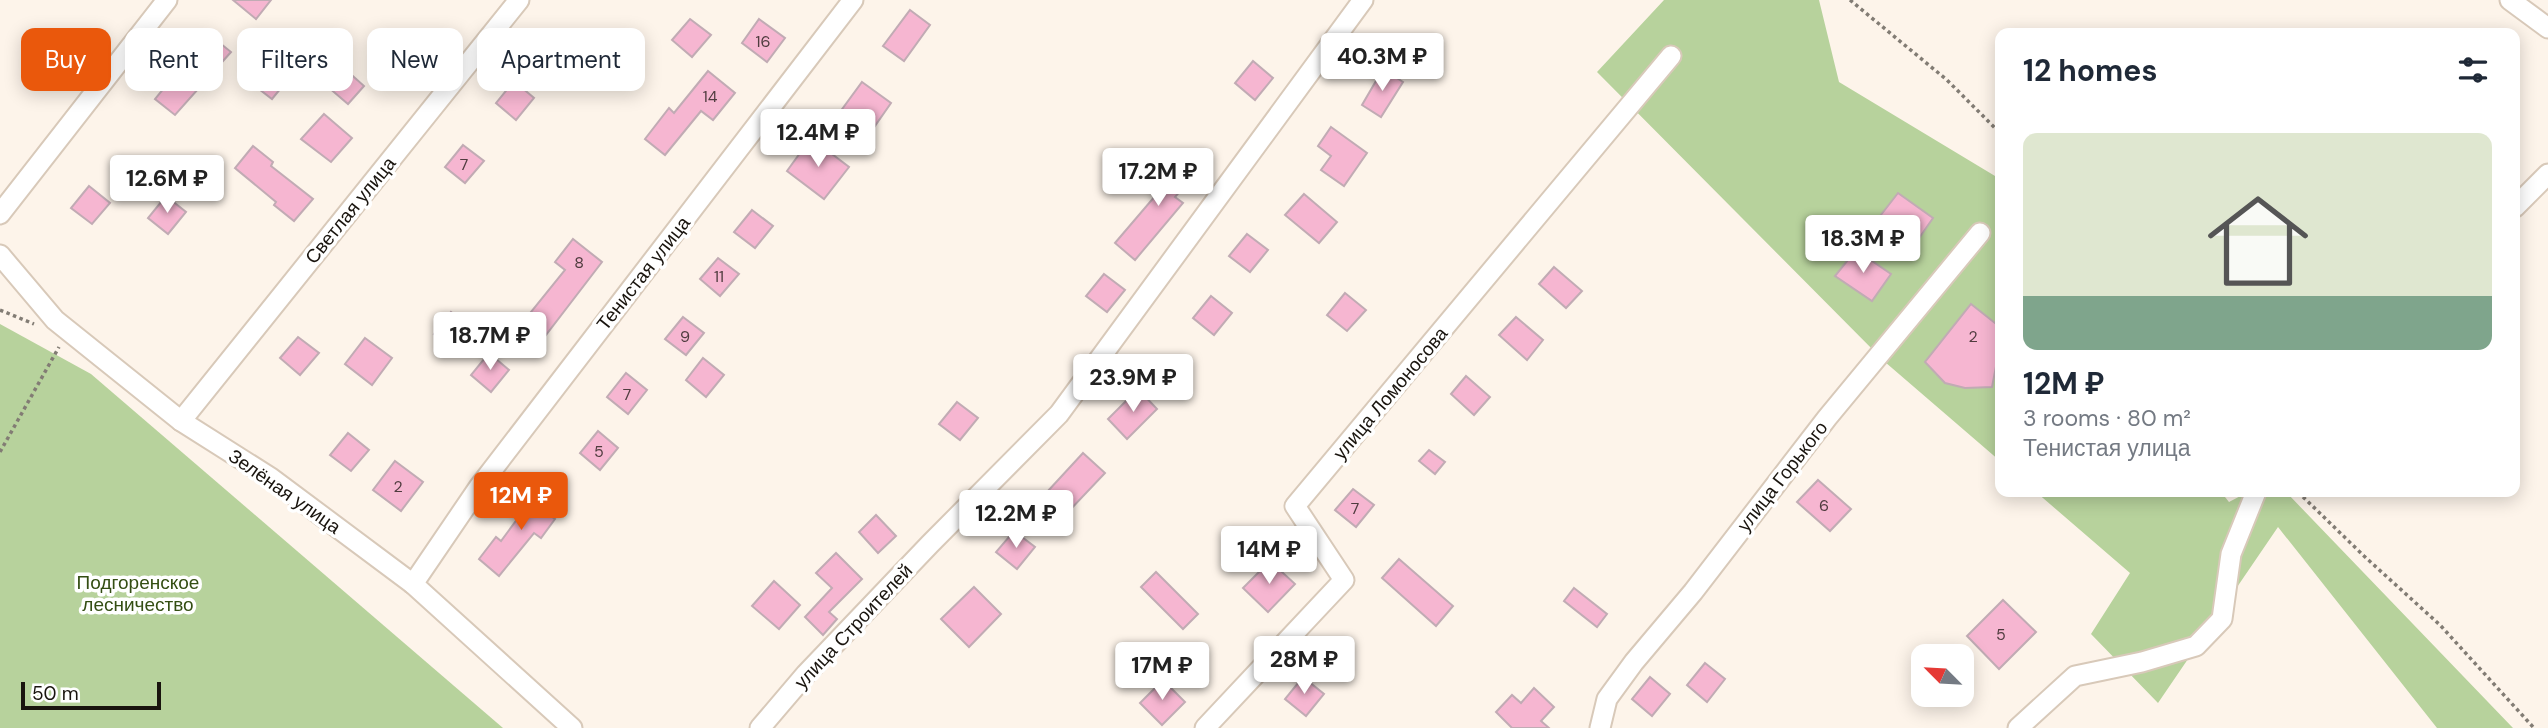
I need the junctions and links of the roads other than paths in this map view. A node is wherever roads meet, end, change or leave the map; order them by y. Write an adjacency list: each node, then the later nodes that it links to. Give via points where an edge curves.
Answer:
1 (167, 0): 10 (street)
2 (519, 0): 13 (street, Светлая улица)
3 (853, 0): 15 (street, Тенистая улица, via 479,486)
4 (1363, 0): 17 (street, улица Строителей, via 1059,414 930,544)
5 (2510, 0): 6 (street)
6 (2548, 28)
7 (1671, 56): 18 (street, улица Ломоносова, via 1295,506 1344,580)
8 (2548, 174): 9 (street)
9 (2520, 203)
10 (0, 214)
11 (1980, 233): 19 (street, улица Горького, via 1634,662 1607,699)
12 (0, 255): 13 (street, Зелёная улица, via 55,320)
13 (181, 421): 15 (street, Зелёная улица, via 271,478)
14 (2254, 497): 20 (street, via 2231,554 2222,618 2196,646 2075,676)
15 (413, 583): 16 (street, Зелёная улица)
16 (572, 728)
17 (760, 728)
18 (1205, 728)
19 (1600, 728)
20 (2018, 728)

